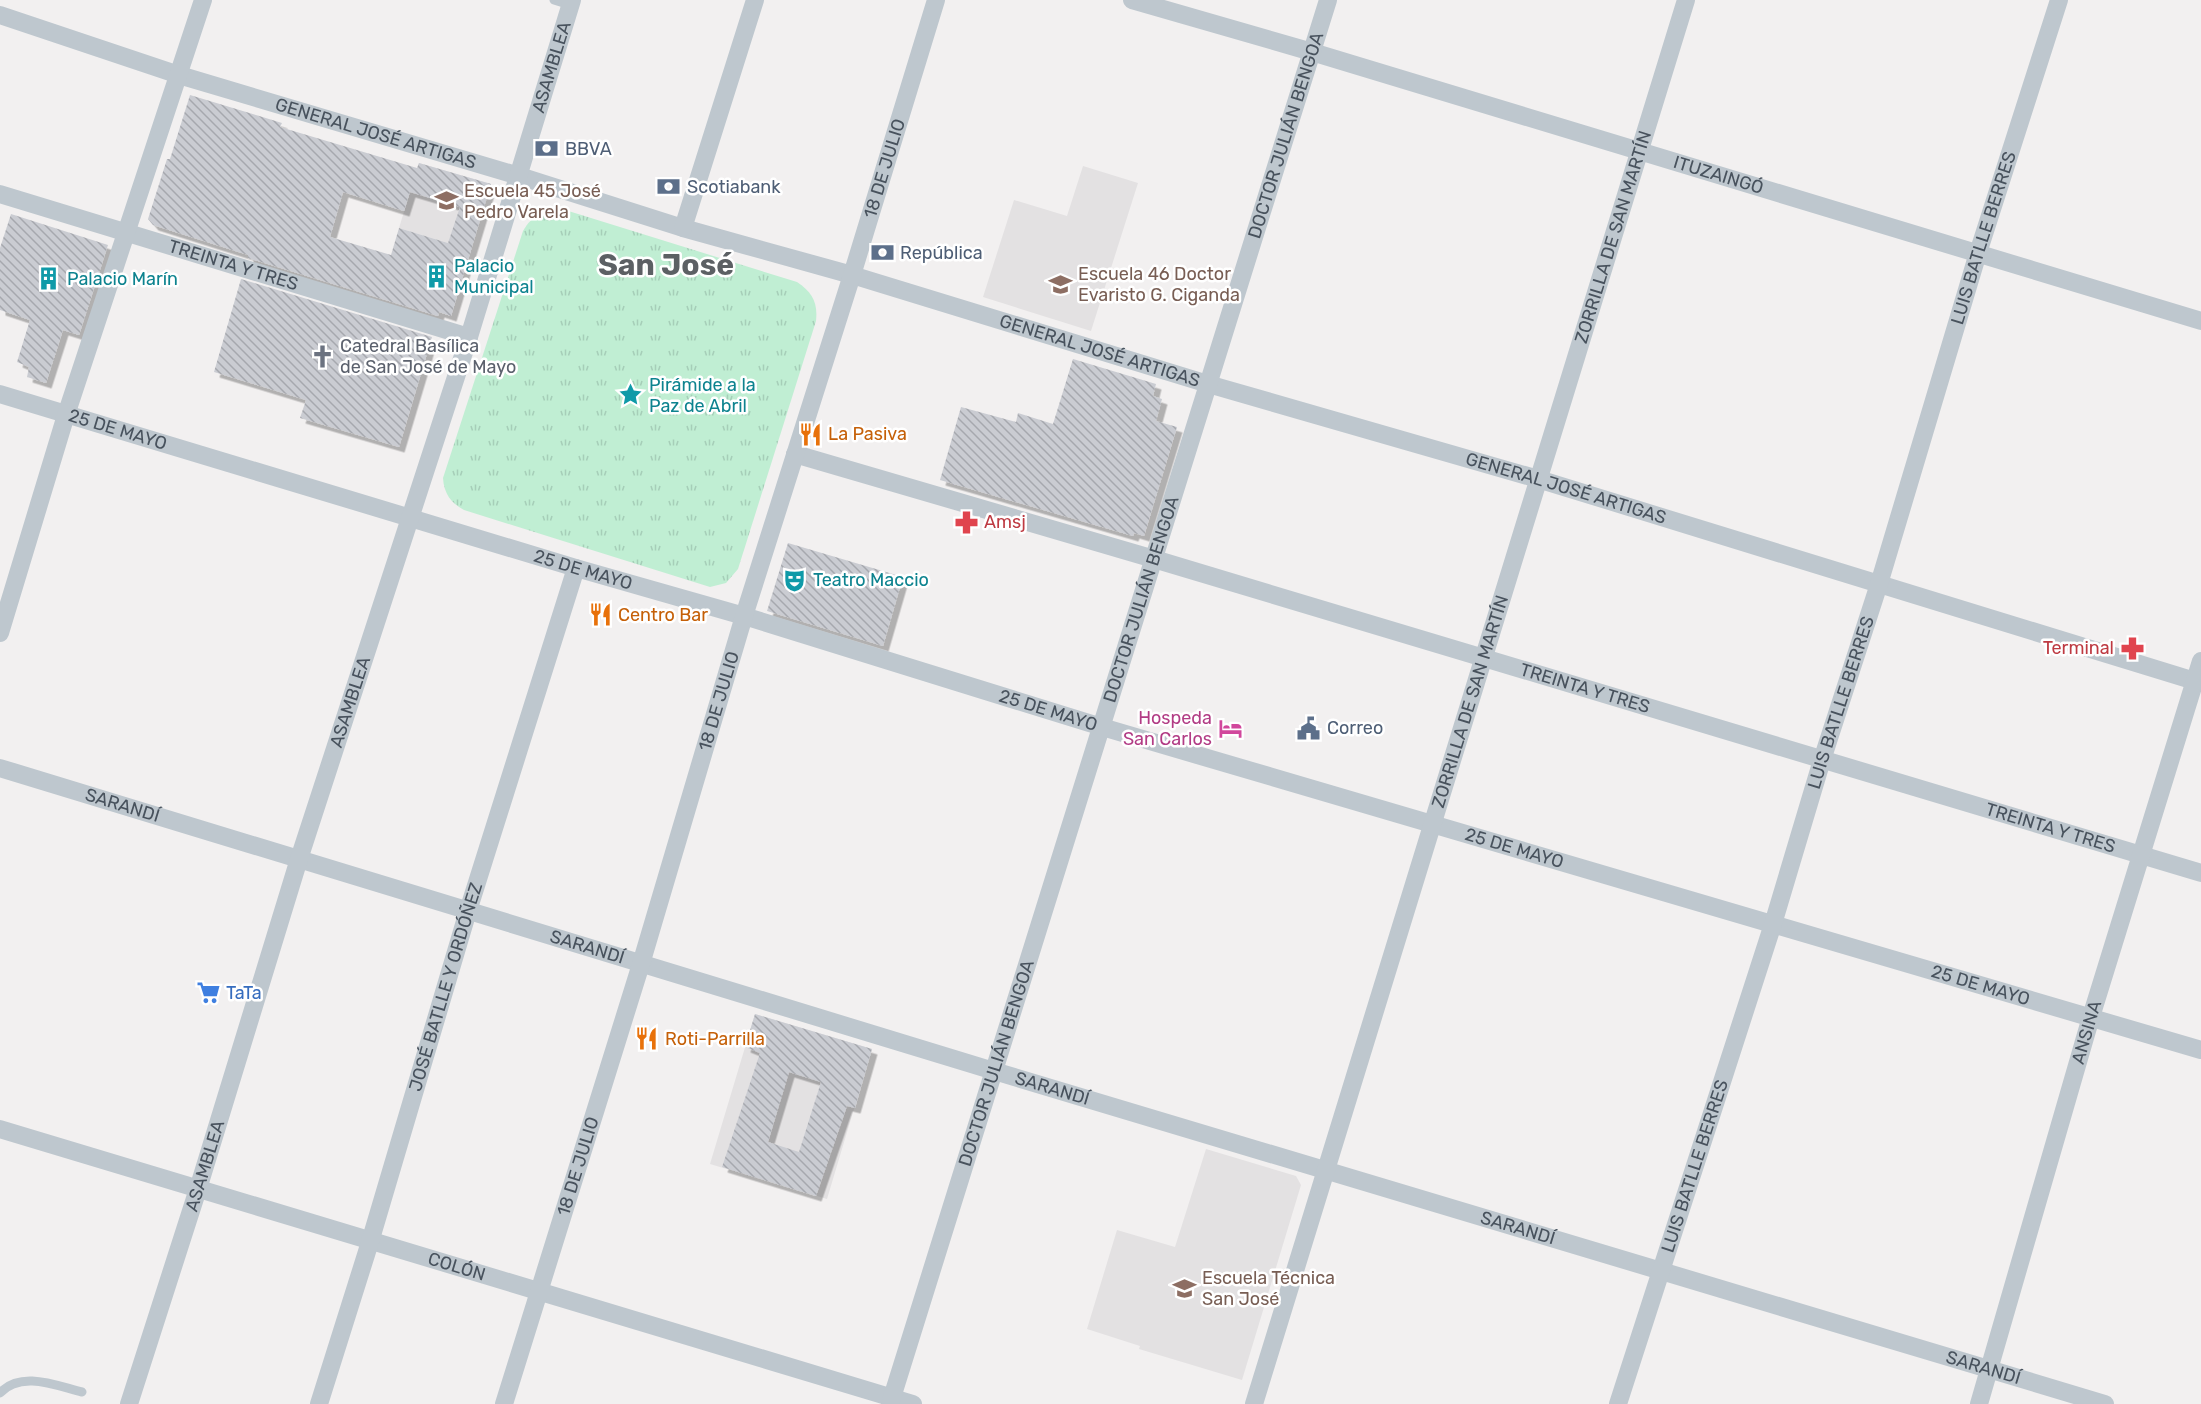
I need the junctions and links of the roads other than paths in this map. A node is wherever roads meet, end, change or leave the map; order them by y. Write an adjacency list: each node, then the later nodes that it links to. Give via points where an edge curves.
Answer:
1 (203, 0): 11 (street)
2 (754, 0): 15 (street)
3 (936, 0): 18 (street, 18 DE JULIO)
4 (1132, 0): 10 (street, ITUZAINGÓ)
5 (1328, 0): 10 (street, DOCTOR JULIÁN BENGOA)
6 (1686, 0): 12 (street, ZORRILLA DE SAN MARTÍN)
7 (2059, 0): 17 (street, LUIS BATLLE BERRES)
8 (566, 2): 13 (street, ASAMBLEA)
9 (0, 15): 11 (street, GENERAL JOSÉ ARTIGAS)
10 (1311, 52): 12 (street, ITUZAINGÓ); 21 (street, DOCTOR JULIÁN BENGOA)
11 (179, 75): 13 (street, GENERAL JOSÉ ARTIGAS); 16 (street)
12 (1639, 151): 17 (street, ITUZAINGÓ); 25 (street, ZORRILLA DE SAN MARTÍN)
13 (519, 176): 15 (street, GENERAL JOSÉ ARTIGAS); 20 (street, ASAMBLEA)
14 (0, 194): 16 (street, TREINTA Y TRES)
15 (683, 228): 18 (street, GENERAL JOSÉ ARTIGAS)
16 (126, 233): 20 (street, TREINTA Y TRES); 23 (street)
17 (1978, 253): 19 (street, ITUZAINGÓ); 29 (street, LUIS BATLLE BERRES)
18 (852, 275): 21 (street, GENERAL JOSÉ ARTIGAS); 24 (street, 18 DE JULIO)
19 (2201, 321)
20 (469, 337): 26 (street, ASAMBLEA)
21 (1208, 384): 25 (street, GENERAL JOSÉ ARTIGAS); 27 (street, DOCTOR JULIÁN BENGOA)
22 (0, 394): 23 (street, 25 DE MAYO)
23 (66, 415): 26 (street, 25 DE MAYO); 31 (street)
24 (795, 454): 27 (street, TREINTA Y TRES); 30 (street, 18 DE JULIO)
25 (1538, 479): 29 (street, GENERAL JOSÉ ARTIGAS); 32 (street, ZORRILLA DE SAN MARTÍN)
26 (410, 518): 28 (street, 25 DE MAYO); 40 (street, ASAMBLEA)
27 (1154, 559): 32 (street, TREINTA Y TRES); 35 (street, DOCTOR JULIÁN BENGOA)
28 (576, 568): 30 (street, 25 DE MAYO); 42 (street, JOSÉ BATLLE Y ORDÓÑEZ)
29 (1879, 584): 34 (street, GENERAL JOSÉ ARTIGAS); 36 (street, LUIS BATLLE BERRES)
30 (744, 616): 35 (street, 25 DE MAYO); 44 (street, 18 DE JULIO)
31 (0, 633)
32 (1484, 657): 36 (street, TREINTA Y TRES); 38 (street, ZORRILLA DE SAN MARTÍN)
33 (2201, 661): 34 (street, ANSINA)
34 (2198, 682): 39 (street, ANSINA)
35 (1102, 727): 38 (street, 25 DE MAYO); 47 (street, DOCTOR JULIÁN BENGOA)
36 (1822, 760): 39 (street, TREINTA Y TRES); 43 (street, LUIS BATLLE BERRES)
37 (0, 768): 40 (street, SARANDÍ)
38 (1432, 823): 43 (street, 25 DE MAYO); 49 (street, ZORRILLA DE SAN MARTÍN)
39 (2140, 855): 41 (street, TREINTA Y TRES); 45 (street, ANSINA)
40 (299, 859): 42 (street, SARANDÍ); 50 (street, ASAMBLEA)
41 (2201, 873)
42 (468, 911): 44 (street, SARANDÍ); 51 (street, JOSÉ BATLLE Y ORDÓÑEZ)
43 (1773, 924): 45 (street, 25 DE MAYO); 52 (street, LUIS BATLLE BERRES)
44 (641, 964): 47 (street, SARANDÍ); 53 (street, 18 DE JULIO)
45 (2091, 1017): 46 (street, 25 DE MAYO); 54 (street, ANSINA)
46 (2201, 1050)
47 (994, 1071): 49 (street, SARANDÍ); 57 (street, DOCTOR JULIÁN BENGOA)
48 (0, 1129): 50 (street, COLÓN)
49 (1325, 1170): 52 (street, SARANDÍ); 62 (street, ZORRILLA DE SAN MARTÍN)
50 (198, 1188): 51 (street, COLÓN); 58 (street, ASAMBLEA)
51 (370, 1242): 53 (street, COLÓN); 59 (street, JOSÉ BATLLE Y ORDÓÑEZ)
52 (1659, 1271): 54 (street, SARANDÍ); 63 (street, LUIS BATLLE BERRES)
53 (539, 1292): 57 (street, COLÓN); 60 (street, 18 DE JULIO)
54 (1989, 1370): 64 (street, ANSINA); 65 (street, SARANDÍ)
55 (82, 1392): 56 (lane, via 29,1380)
56 (0, 1393)
57 (891, 1401): 61 (street, COLÓN)
58 (129, 1404)
59 (319, 1404)
60 (504, 1404)
61 (913, 1404)
62 (1254, 1404)
63 (1618, 1404)
64 (1979, 1404)
65 (2105, 1404)

